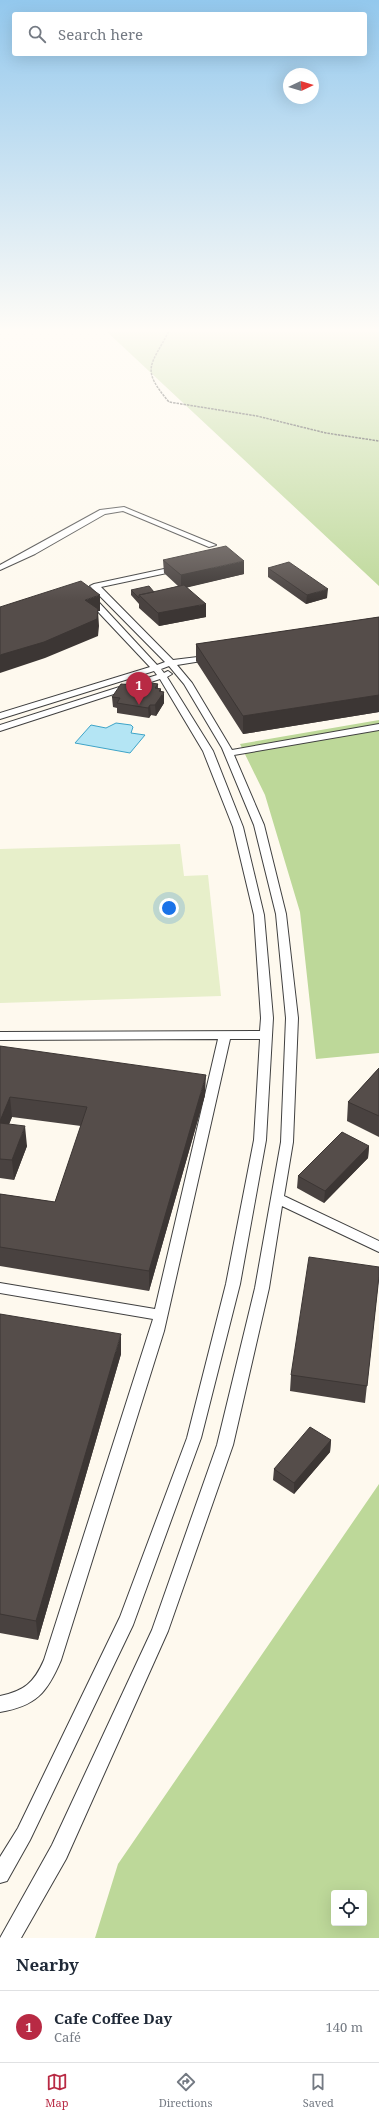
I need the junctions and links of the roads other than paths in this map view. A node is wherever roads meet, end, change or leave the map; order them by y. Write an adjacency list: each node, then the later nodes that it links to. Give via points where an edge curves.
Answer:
1 (212, 545): 3 (lane, via 124,509 103,512)
2 (188, 566): 6 (lane, via 94,586)
3 (0, 568)
4 (78, 597): 7 (lane, via 86,595)
5 (217, 656): 6 (lane)
6 (175, 667): 7 (lane); 12 (lane, via 188,683)
7 (159, 672): 8 (lane); 9 (lane); 14 (lane, via 208,751 238,826 259,915)
8 (0, 716): 9 (lane)
9 (12, 724): 11 (lane)
10 (379, 727): 12 (lane)
11 (0, 728)
12 (229, 754): 16 (lane, via 259,825 281,914 292,1018 287,1142)
13 (225, 1035): 14 (lane); 15 (lane); 19 (lane)
14 (266, 1035): 21 (lane, via 260,1140 233,1284 194,1438 127,1619 24,1834)
15 (0, 1036)
16 (277, 1198): 17 (lane); 22 (lane, via 262,1288 225,1445 160,1631 59,1852)
17 (379, 1247)
18 (0, 1288): 19 (lane)
19 (160, 1315): 20 (lane, via 61,1635 44,1680 32,1695 14,1703)
20 (0, 1704)
21 (0, 1874)
22 (10, 1938)

